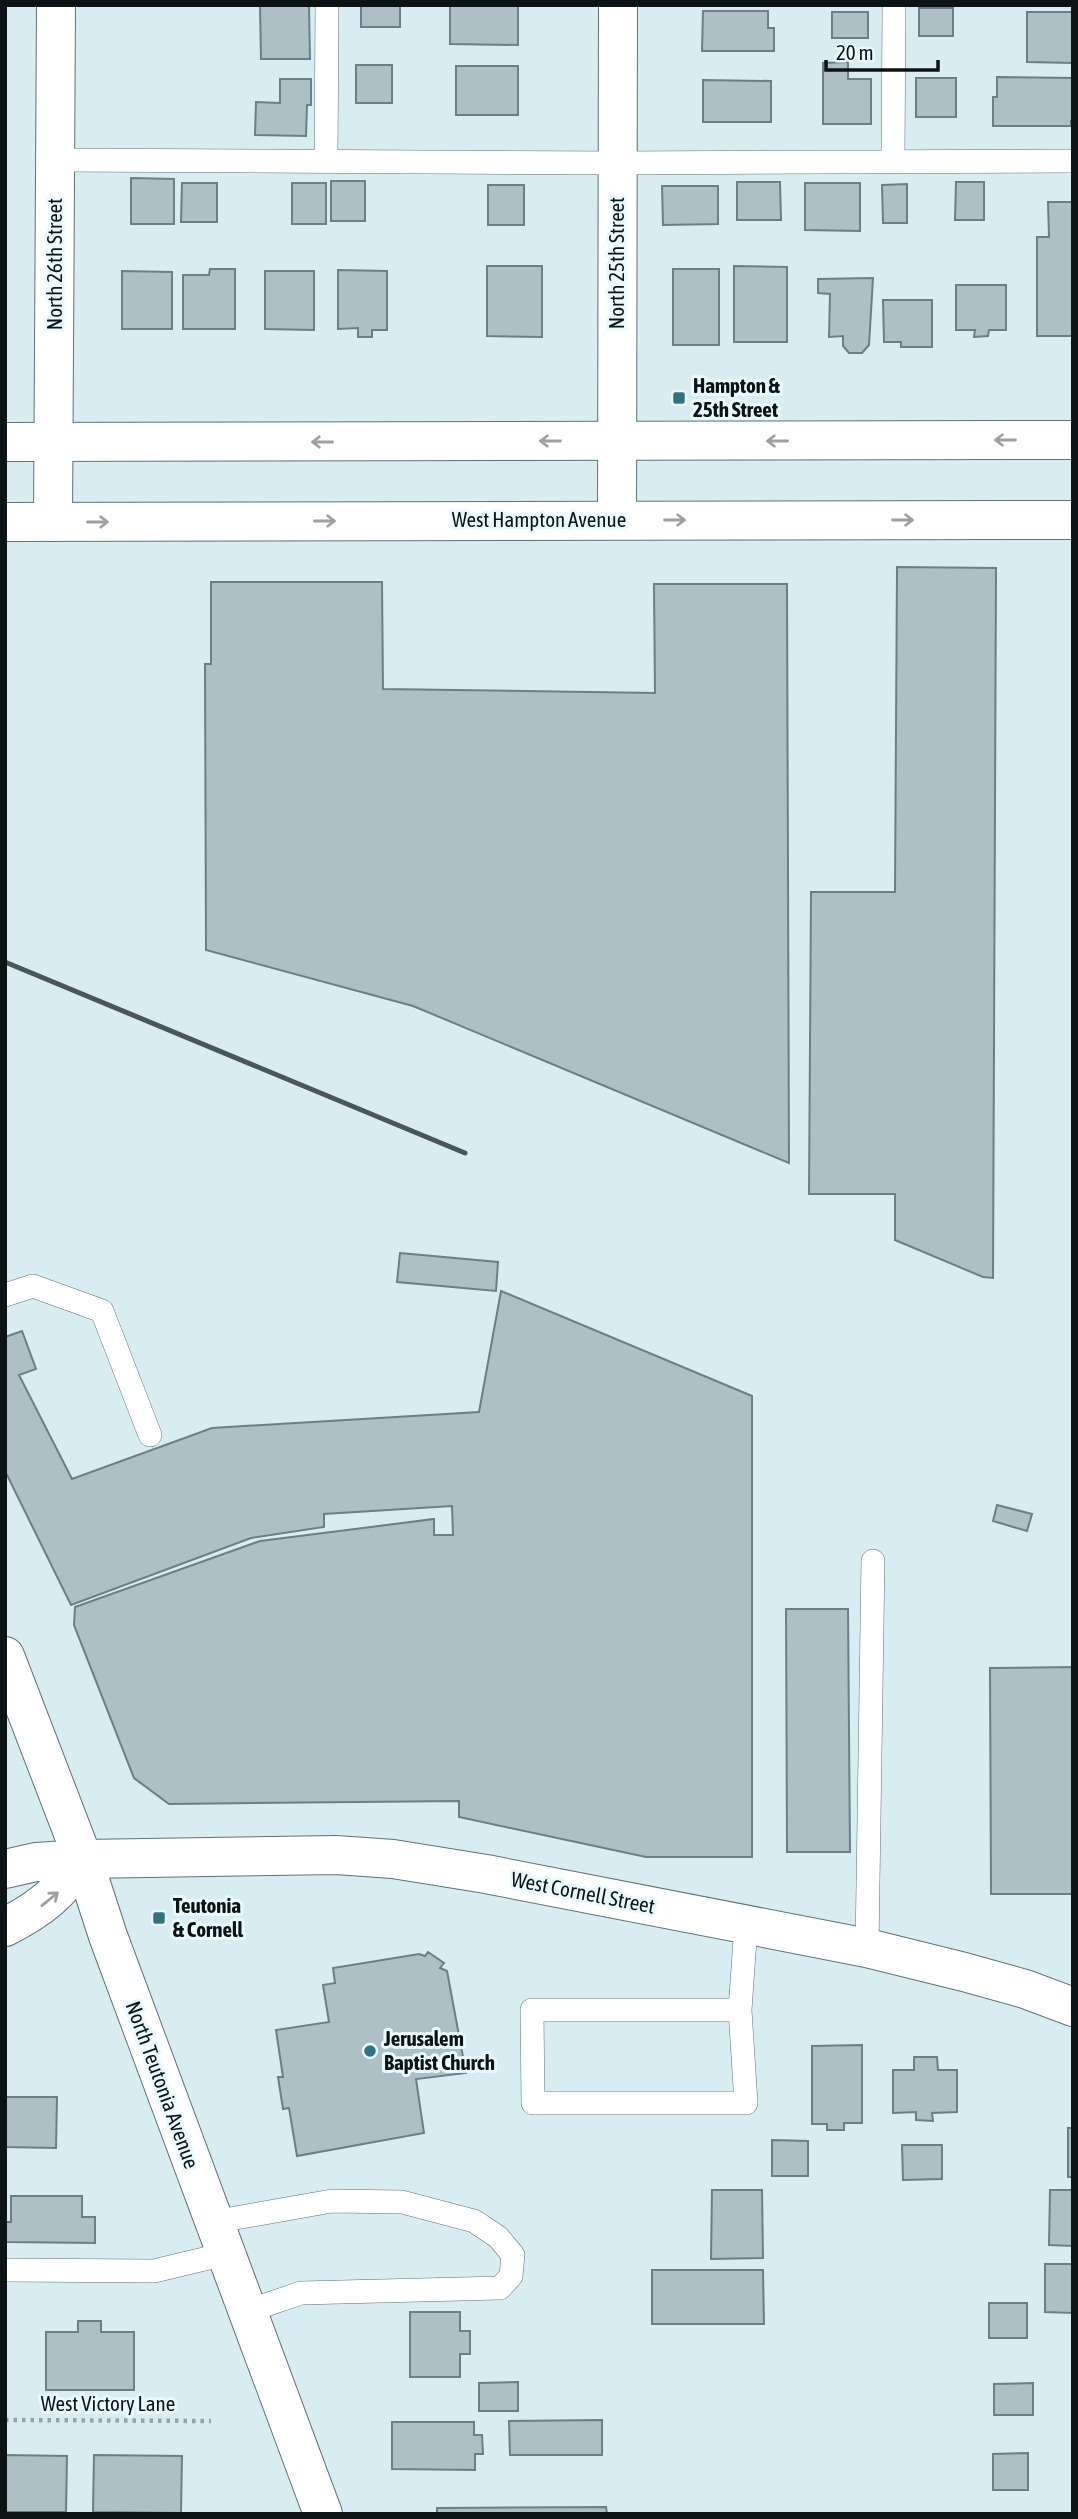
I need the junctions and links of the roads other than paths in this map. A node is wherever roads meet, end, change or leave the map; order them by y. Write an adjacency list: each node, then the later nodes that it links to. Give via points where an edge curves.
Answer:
1 (56, 5): 5 (main road, North 26th Street)
2 (327, 5): 8 (lane)
3 (618, 5): 9 (main road, North 25th Street)
4 (894, 5): 6 (lane)
5 (55, 160): 8 (lane); 13 (main road, North 26th Street)
6 (893, 160): 7 (lane); 9 (lane)
7 (1073, 161)
8 (326, 162): 9 (lane)
9 (617, 163): 11 (main road, North 25th Street)
10 (1073, 440): 11 (main road, one-way to 11)
11 (617, 441): 13 (main road, one-way to 13); 14 (main road, North 25th Street)
12 (5, 442): 13 (main road)
13 (54, 442): 17 (main road, North 26th Street)
14 (617, 520): 15 (main road, West Hampton Avenue, one-way to 15); 17 (main road, West Hampton Avenue, one-way to 14)
15 (1073, 520)
16 (5, 522): 17 (main road, West Hampton Avenue)
17 (53, 522)
18 (5, 1295): 19 (lane, via 33,1286 102,1311)
19 (150, 1435)
20 (873, 1561): 26 (lane)
21 (5, 1656): 22 (main road, North Teutonia Avenue)
22 (83, 1859): 23 (main road, West Cornell Street); 24 (main road, West Cornell Street, via 336,1855 394,1859); 25 (main road, one-way to 22, via 62,1889); 29 (main road, North Teutonia Avenue)
23 (5, 1869)
24 (746, 1925): 26 (main road, West Cornell Street); 28 (lane)
25 (5, 1927)
26 (867, 1948): 27 (main road, West Cornell Street, via 1025,1989)
27 (1073, 2007)
28 (740, 2010): 28 (lane, via 746,2103 533,2103 532,2010)
29 (219, 2238): 30 (lane, via 154,2271); 31 (main road, North Teutonia Avenue); 31 (lane, via 332,2201 402,2202 474,2221 498,2237 513,2255 511,2276 500,2288 301,2292)
30 (5, 2270)
31 (248, 2311): 32 (main road, North Teutonia Avenue)
32 (323, 2514)

